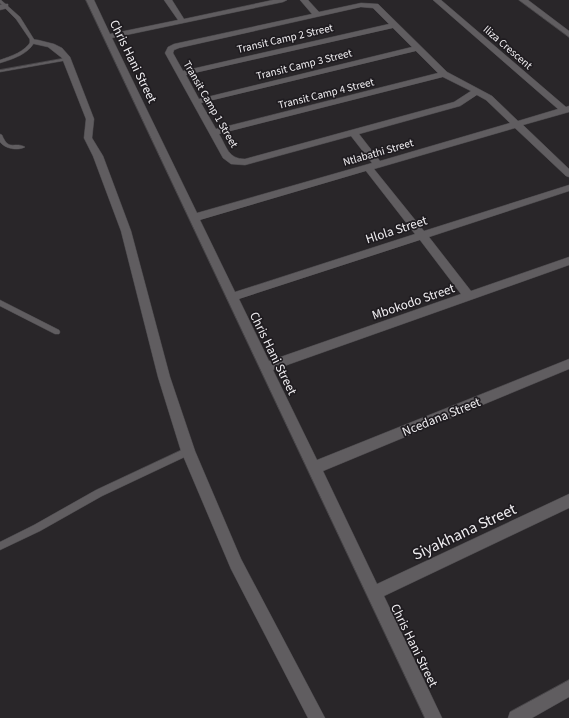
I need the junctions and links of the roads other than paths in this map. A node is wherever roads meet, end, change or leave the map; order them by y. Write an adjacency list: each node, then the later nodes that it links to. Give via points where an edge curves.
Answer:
1 (90, 0): 14 (street, Chris Hani Street)
2 (168, 0): 11 (street)
3 (242, 0): 9 (street)
4 (283, 0): 9 (street)
5 (304, 0): 10 (street)
6 (437, 0): 24 (street, Iliza Crescent)
7 (523, 0): 13 (street)
8 (2, 5): 15 (lane, via 18,18)
9 (248, 7): 11 (street)
10 (317, 15): 12 (street, Transit Camp 1 Street, via 368,4 377,8); 20 (street, Transit Camp 1 Street, via 174,47 169,53)
11 (182, 21): 14 (street)
12 (394, 25): 16 (street, Transit Camp 1 Street); 20 (street, Transit Camp 2 Street)
13 (569, 35)
14 (107, 36): 34 (street, Chris Hani Street)
15 (33, 41): 17 (street, via 55,47); 18 (lane, via 32,45 23,51)
16 (418, 48): 21 (street, Transit Camp 1 Street); 23 (street, Transit Camp 3 Street)
17 (66, 59): 19 (lane); 43 (street, via 90,119 88,138 98,156 126,232 164,377)
18 (0, 62)
19 (0, 71)
20 (180, 74): 23 (street, Transit Camp 1 Street)
21 (444, 74): 22 (street, Transit Camp 1 Street); 26 (street, Transit Camp 4 Street)
22 (476, 91): 25 (street, Transit Camp 1 Street, via 489,98); 27 (street, Transit Camp 1 Street, via 458,104)
23 (196, 102): 26 (street, Transit Camp 1 Street)
24 (567, 110): 25 (street, Ntlabathi Street)
25 (518, 124): 30 (street, Ntlabathi Street); 32 (street, Transit Camp 1 Street)
26 (214, 132): 27 (street, Transit Camp 1 Street, via 228,158 237,163)
27 (354, 133): 30 (street)
28 (0, 136): 29 (lane, via 6,146)
29 (22, 147)
30 (378, 164): 31 (street, Ntlabathi Street)
31 (368, 167): 34 (street, Ntlabathi Street); 35 (street)
32 (569, 174)
33 (569, 188): 35 (street, Hlola Street)
34 (194, 218): 37 (street, Chris Hani Street)
35 (421, 235): 37 (street, Hlola Street); 38 (street)
36 (569, 261): 38 (street, Mbokodo Street)
37 (232, 296): 42 (street, Chris Hani Street)
38 (469, 296): 42 (street, Mbokodo Street)
39 (0, 303): 40 (lane)
40 (57, 332)
41 (569, 364): 44 (street, Ncedana Street)
42 (266, 367): 44 (street, Chris Hani Street)
43 (188, 452): 46 (lane, via 99,493); 49 (street, via 236,564)
44 (314, 468): 47 (street, Chris Hani Street)
45 (569, 501): 47 (street, Siyakhana Street)
46 (0, 546)
47 (374, 593): 50 (street, Chris Hani Street)
48 (569, 688): 51 (street)
49 (317, 718)
50 (434, 718)
51 (516, 718)

